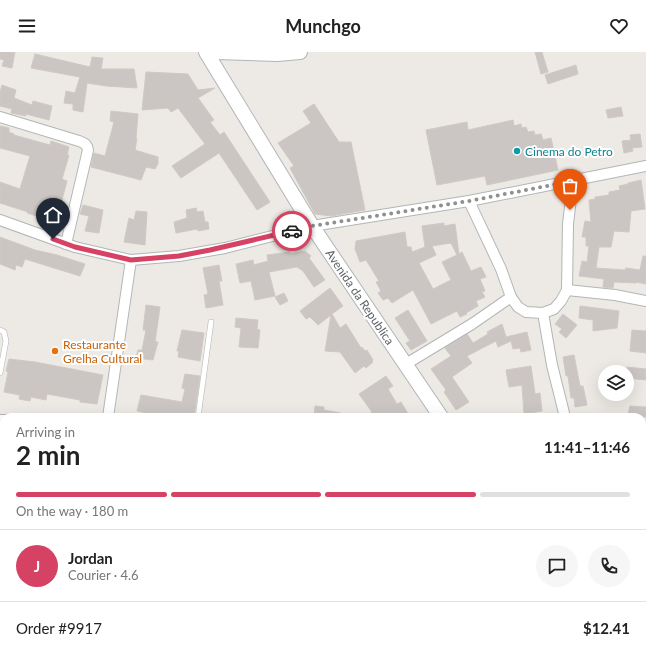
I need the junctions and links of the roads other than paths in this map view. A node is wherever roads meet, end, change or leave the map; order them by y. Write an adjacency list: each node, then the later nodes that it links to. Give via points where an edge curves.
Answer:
1 (206, 52): 9 (main road, Avenida da Republica)
2 (216, 52): 3 (main road)
3 (300, 52)
4 (0, 117): 10 (street, via 79,141 87,147)
5 (646, 166): 6 (street)
6 (573, 181): 7 (street); 12 (street, via 568,224)
7 (469, 201): 9 (street); 13 (street, via 501,269)
8 (0, 220): 10 (street)
9 (312, 226): 11 (street, via 217,249 179,256); 18 (main road, Avenida da Republica)
10 (66, 244): 11 (street)
11 (131, 260): 20 (street)
12 (567, 290): 14 (street); 15 (street, via 562,301 554,309)
13 (511, 297): 15 (street, via 518,307 526,312); 18 (street)
14 (646, 301)
15 (543, 313): 23 (street)
16 (211, 322): 21 (lane)
17 (0, 330): 19 (lane, via 4,332 6,341)
18 (406, 364): 22 (main road, Avenida da Republica)
19 (0, 373)
20 (109, 413)
21 (199, 413)
22 (438, 413)
23 (564, 413)

